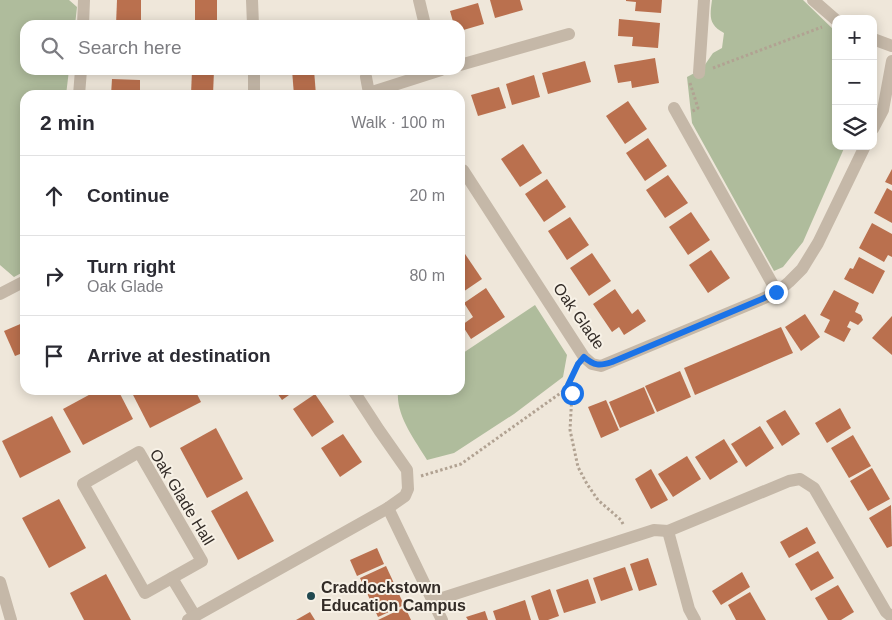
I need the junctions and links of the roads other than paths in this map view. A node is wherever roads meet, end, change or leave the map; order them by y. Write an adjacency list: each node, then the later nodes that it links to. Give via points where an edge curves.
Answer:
1 (84, 0): 6 (street)
2 (252, 0): 7 (street)
3 (419, 0): 8 (street)
4 (704, 0): 15 (street)
5 (813, 0): 9 (street)
6 (83, 20)
7 (253, 20)
8 (424, 20)
9 (832, 23)
10 (569, 34): 14 (street)
11 (877, 40): 12 (street)
12 (892, 46)
13 (892, 61): 25 (street)
14 (465, 64)
15 (699, 73)
16 (81, 75): 20 (street)
17 (254, 75): 21 (street)
18 (424, 75): 23 (street)
19 (366, 77): 22 (street)
20 (79, 90)
21 (254, 90)
22 (368, 90)
23 (380, 90)
24 (674, 108): 30 (street)
25 (887, 113): 26 (street)
26 (877, 124)
27 (863, 150): 30 (street, Oak Glade, via 818,244 802,269)
28 (465, 173): 30 (street, Oak Glade, via 584,357 592,364 606,364)
29 (20, 284): 31 (street)
30 (776, 292)
31 (0, 294)
32 (356, 395): 33 (street, via 407,470 409,480 405,496)
33 (388, 508): 37 (street); 39 (street)
34 (668, 531): 37 (street, via 654,530); 38 (street, via 800,479 814,488 886,612); 42 (street, via 689,609)
35 (172, 578): 35 (street, Oak Glade Hall, via 145,593 83,484 139,452 202,561); 39 (street)
36 (0, 582): 40 (street)
37 (433, 601): 41 (street)
38 (892, 617)
39 (191, 618)
40 (11, 620)
41 (442, 620)
42 (695, 620)

